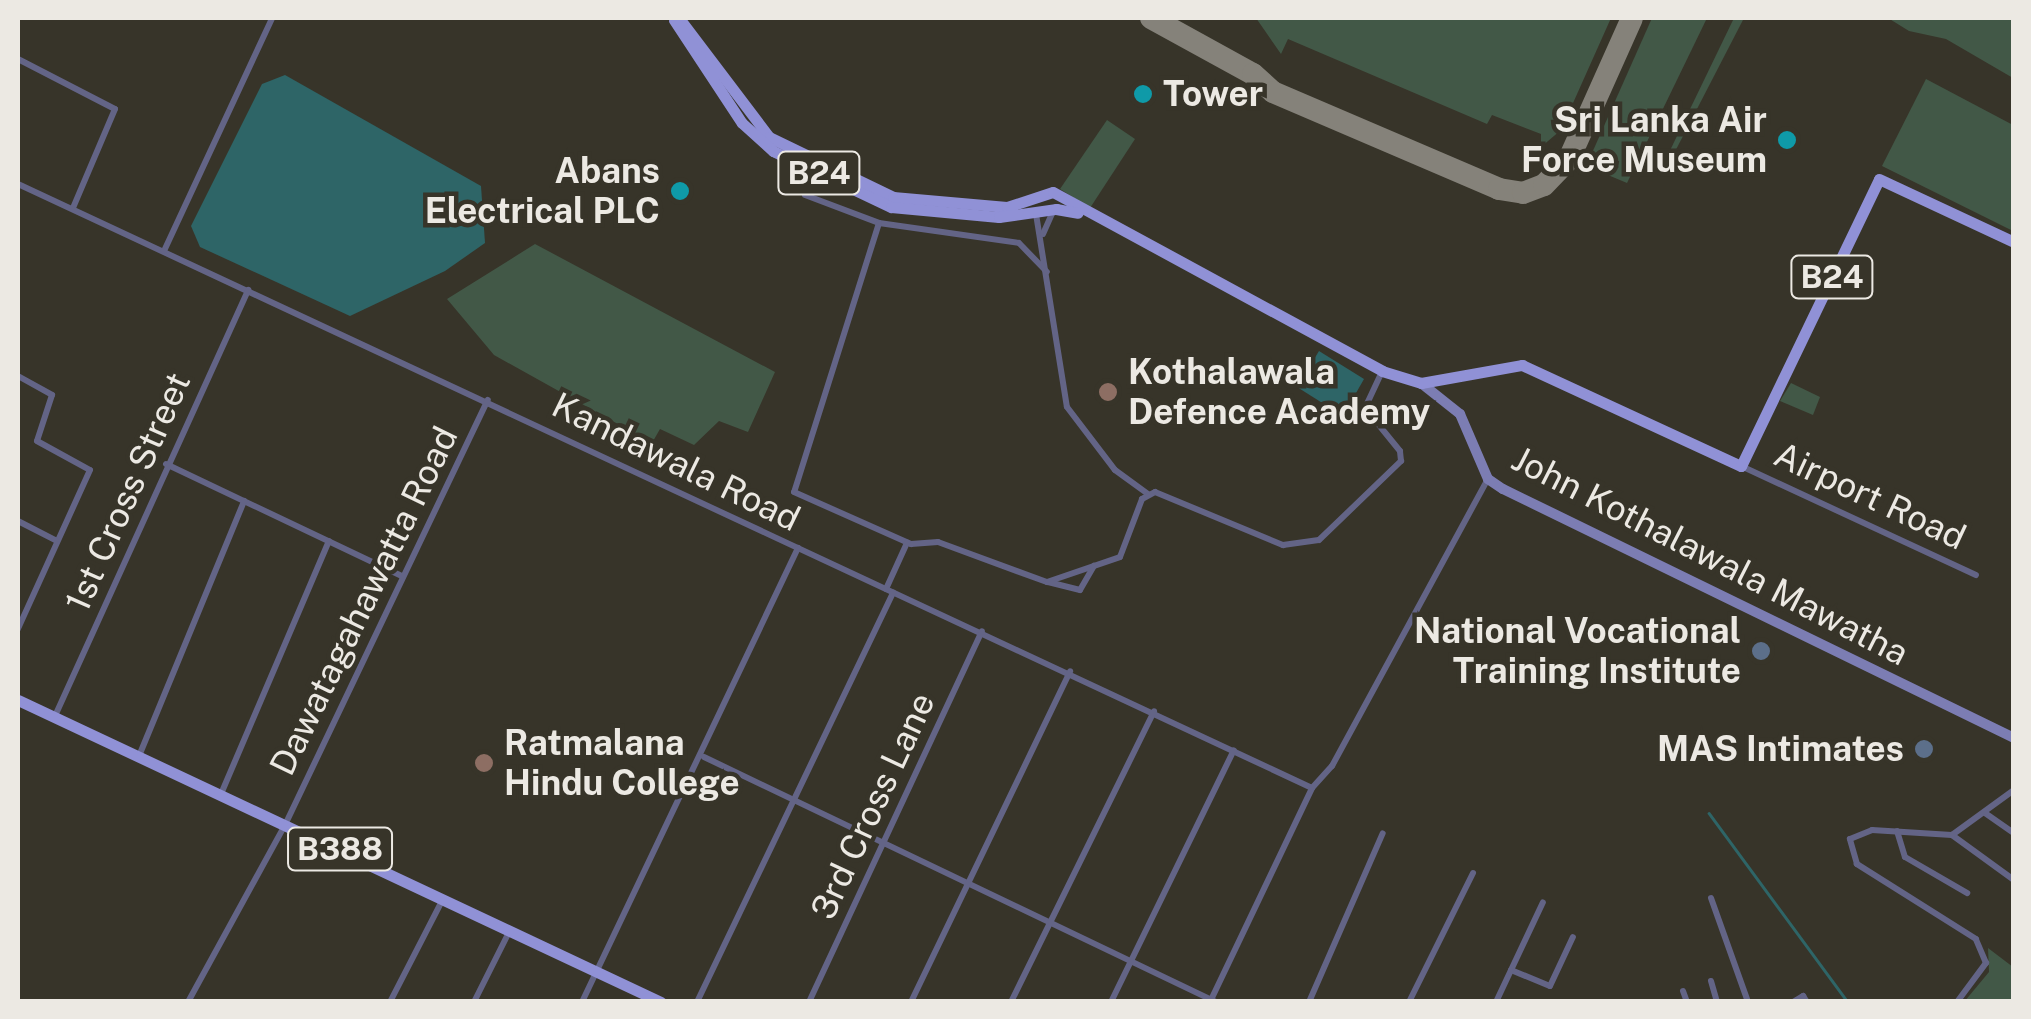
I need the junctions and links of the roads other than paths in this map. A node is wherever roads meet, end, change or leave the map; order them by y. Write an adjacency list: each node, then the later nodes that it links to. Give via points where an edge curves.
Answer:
1 (272, 18): 12 (street)
2 (676, 18): 8 (main road, B24, via 755,122 782,146 913,202)
3 (18, 59): 7 (street, via 115,109)
4 (18, 184): 7 (street, Kandawala Road)
5 (805, 195): 9 (street)
6 (1055, 206): 8 (main road, B24); 8 (main road, B24, via 1052,192); 10 (street); 15 (main road, via 1092,216)
7 (73, 208): 12 (street, Kandawala Road)
8 (1031, 210): 10 (street)
9 (879, 223): 13 (street, via 1019,244); 27 (street, via 794,492)
10 (1043, 235): 13 (street)
11 (2014, 242): 20 (main road, B24, via 1879,179)
12 (164, 251): 14 (street, Kandawala Road)
13 (1048, 272): 22 (street, via 1063,393 1074,422 1115,470)
14 (248, 290): 18 (street, Kandawala Road); 19 (street, 1st Cross Street)
15 (1382, 371): 17 (main road); 22 (street, via 1365,408 1400,450 1400,461 1319,540 1283,545 1177,498)
16 (18, 376): 25 (street, via 52,395 36,441 90,470)
17 (1421, 383): 20 (main road, via 1522,365); 21 (street, John Kothalawala Mawatha, via 1460,414)
18 (488, 400): 28 (street, Kandawala Road); 31 (street, Dawatagahawatta Road)
19 (166, 464): 23 (street); 39 (street, 1st Cross Street)
20 (1741, 466): 30 (street, Airport Road)
21 (1488, 479): 40 (street, John Kothalawala Mawatha); 44 (street, via 1332,766)
22 (1148, 494): 29 (street, via 1120,557)
23 (244, 501): 26 (street); 42 (street)
24 (18, 522): 25 (street)
25 (55, 540): 34 (street)
26 (329, 541): 31 (street); 46 (street)
27 (908, 543): 32 (street, via 938,542); 33 (street)
28 (798, 548): 33 (street, Kandawala Road); 43 (street)
29 (1094, 566): 32 (street); 32 (street, via 1080,590)
30 (1976, 575)
31 (402, 576): 49 (street, Dawatagahawatta Road)
32 (1047, 582)
33 (890, 591): 35 (street, Kandawala Road); 47 (street)
34 (18, 629)
35 (982, 631): 36 (street, Kandawala Road); 54 (street, 3rd Cross Lane)
36 (1070, 672): 38 (street, Kandawala Road); 57 (street)
37 (18, 700): 39 (main road, B388)
38 (1154, 711): 41 (street, Kandawala Road); 62 (street)
39 (55, 716): 42 (main road, B388)
40 (2014, 738)
41 (1234, 750): 44 (street, Kandawala Road); 65 (street)
42 (139, 756): 46 (main road, B388)
43 (704, 757): 47 (street); 67 (street)
44 (1312, 788): 71 (street)
45 (2014, 790): 48 (street)
46 (221, 794): 49 (main road, B388)
47 (794, 800): 54 (street); 77 (street)
48 (1985, 813): 52 (street); 53 (street)
49 (285, 825): 60 (main road, B388); 72 (street, Dawatagahawatta Road)
50 (1897, 831): 53 (street); 58 (street, via 1905,857); 89 (street, via 1853,834 1848,845 1857,864 1976,939 1986,963)
51 (1384, 832): 82 (street)
52 (2014, 833)
53 (1952, 835): 56 (street)
54 (882, 846): 57 (street); 78 (street, 3rd Cross Lane)
55 (1474, 873): 83 (street)
56 (2014, 880)
57 (969, 884): 62 (street); 79 (street)
58 (1967, 893)
59 (1710, 898): 87 (street)
60 (443, 899): 63 (main road, B388); 73 (street)
61 (1543, 902): 66 (street)
62 (1048, 922): 65 (street); 80 (street)
63 (508, 932): 67 (main road, B388); 74 (street)
64 (1572, 937): 66 (street, via 1550,986)
65 (1130, 962): 71 (street); 81 (street)
66 (1511, 970): 84 (street)
67 (596, 972): 75 (street); 76 (main road, B388)
68 (1711, 981): 86 (street)
69 (1683, 991): 85 (street)
70 (1805, 999): 88 (street)
71 (1213, 1001)
72 (188, 1002)
73 (390, 1002)
74 (474, 1002)
75 (582, 1002)
76 (661, 1002)
77 (697, 1002)
78 (809, 1002)
79 (911, 1002)
80 (1011, 1002)
81 (1111, 1002)
82 (1308, 1002)
83 (1409, 1002)
84 (1496, 1002)
85 (1687, 1002)
86 (1717, 1002)
87 (1748, 1002)
88 (1793, 1002)
89 (1956, 1002)

